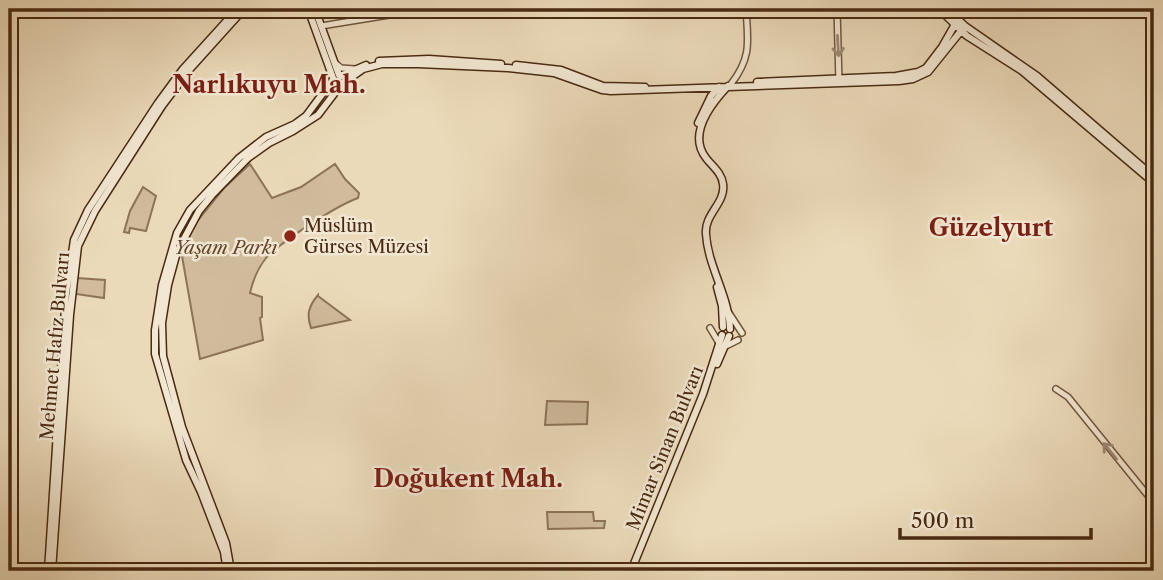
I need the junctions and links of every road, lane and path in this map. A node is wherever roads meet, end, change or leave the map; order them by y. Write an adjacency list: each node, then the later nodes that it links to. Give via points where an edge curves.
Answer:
1 (238, 9): 28 (main road, Mehmet Hafız Bulvarı, via 158,103 75,237 66,293)
2 (244, 9): 28 (main road, Mehmet Hafız Bulvarı, via 162,106 78,246)
3 (308, 9): 15 (main road)
4 (315, 9): 11 (main road)
5 (426, 9): 11 (street)
6 (746, 9): 17 (street, via 749,47 741,71)
7 (837, 9): 16 (street, one-way to 16)
8 (939, 9): 10 (main road)
9 (947, 9): 10 (main road)
10 (956, 21): 12 (main road); 16 (main road, via 935,58 918,72)
11 (321, 26): 13 (main road)
12 (964, 28): 16 (main road, via 921,77); 18 (main road, via 1037,76); 19 (main road, via 967,36 1022,71)
13 (335, 63): 14 (street); 15 (main road)
14 (355, 69): 15 (main road); 17 (main road, via 392,59 429,59 540,66 603,86)
15 (338, 80): 17 (main road, via 374,66 418,64 546,72 611,91); 29 (main road, via 318,115 254,153 212,195 177,252 168,285 163,356 182,427 226,543)
16 (840, 80): 17 (main road)
17 (725, 86): 20 (main road, Mimar Sinan Bulvarı, via 706,115 698,140 723,181 723,193 705,230); 21 (main road, Mimar Sinan Bulvarı, via 701,115 695,138 697,150 720,182 702,236)
18 (1154, 177)
19 (1154, 183)
20 (729, 313): 22 (main road, Mimar Sinan Bulvarı); 23 (street)
21 (723, 319): 22 (main road, Mimar Sinan Bulvarı); 25 (street, via 710,326)
22 (726, 332): 25 (main road, Mimar Sinan Bulvarı)
23 (742, 333)
24 (738, 340): 25 (street)
25 (722, 345): 30 (main road, Mimar Sinan Bulvarı)
26 (1056, 389): 27 (street, one-way to 26, via 1068,397)
27 (1154, 503)
28 (50, 571)
29 (229, 571)
30 (633, 571)

